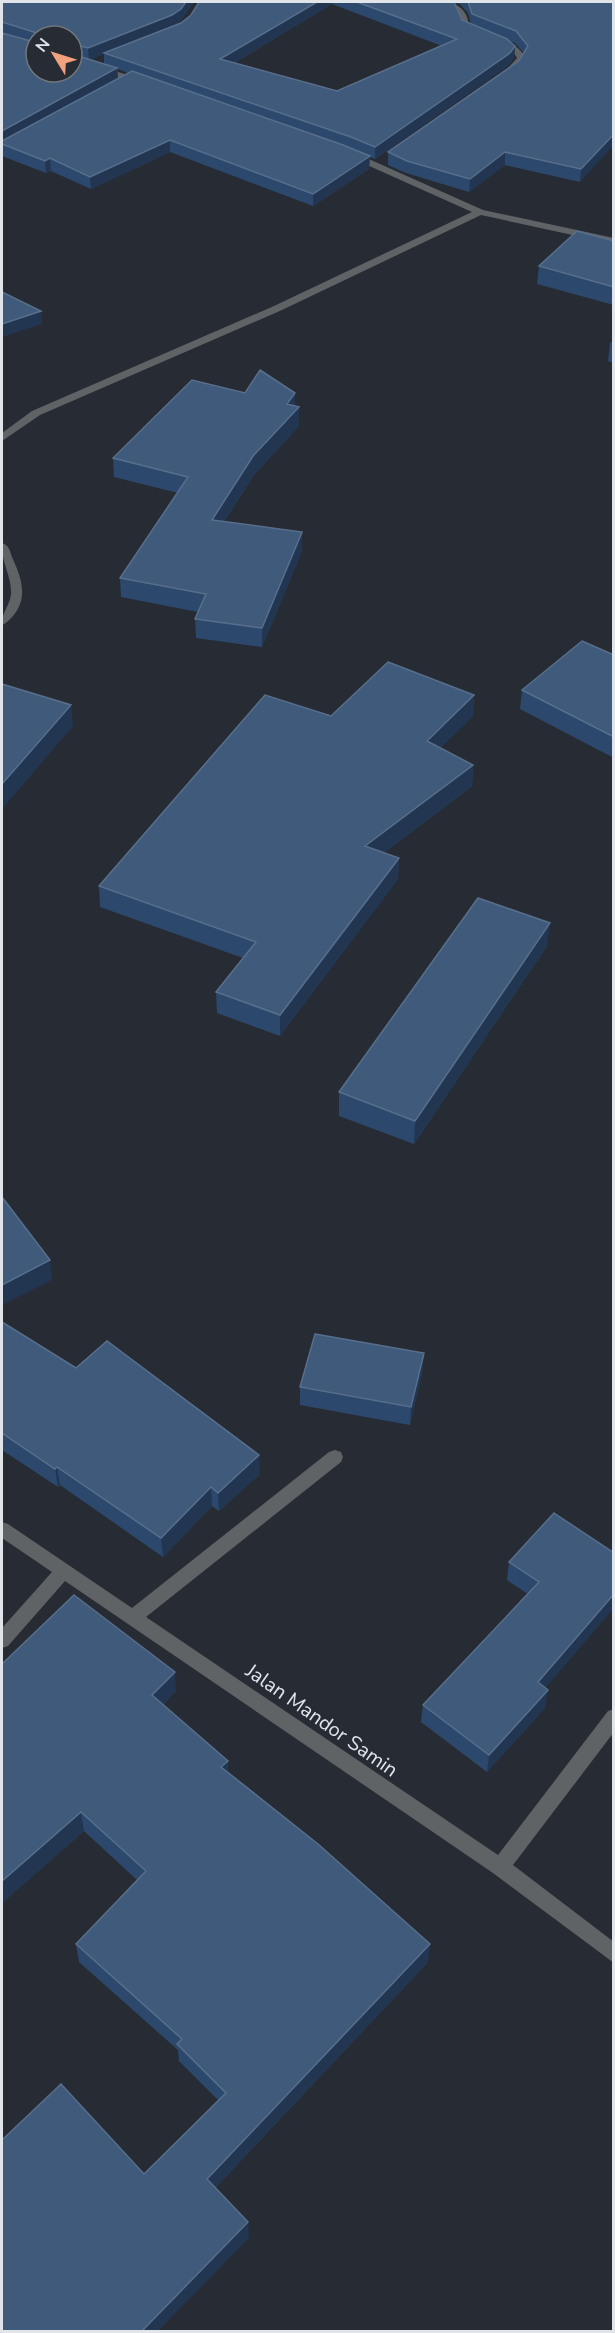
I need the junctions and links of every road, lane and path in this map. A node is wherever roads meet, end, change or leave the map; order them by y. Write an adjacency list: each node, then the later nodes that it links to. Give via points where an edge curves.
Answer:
1 (440, 2): 6 (street, via 462,11 466,16 465,28 472,33 518,51 521,58 514,69)
2 (101, 61): 4 (street)
3 (84, 63): 4 (street)
4 (90, 65): 5 (street)
5 (131, 78): 7 (street); 8 (street)
6 (495, 82)
7 (121, 83)
8 (157, 87)
9 (336, 150): 11 (street)
10 (386, 158): 11 (street)
11 (377, 165): 12 (street)
12 (480, 212): 13 (street); 14 (street, via 278,308 36,412)
13 (614, 242)
14 (2, 438)
15 (2, 546): 16 (street, via 17,585 17,602)
16 (2, 621)
17 (334, 1457): 20 (street)
18 (2, 1529): 19 (street, Jalan Mandor Samin)
19 (63, 1572): 20 (street, Jalan Mandor Samin); 21 (street)
20 (133, 1617): 23 (street, Jalan Mandor Samin)
21 (2, 1640)
22 (614, 1717): 23 (street)
23 (500, 1867): 24 (street, Jalan Mandor Samin)
24 (614, 1954)

